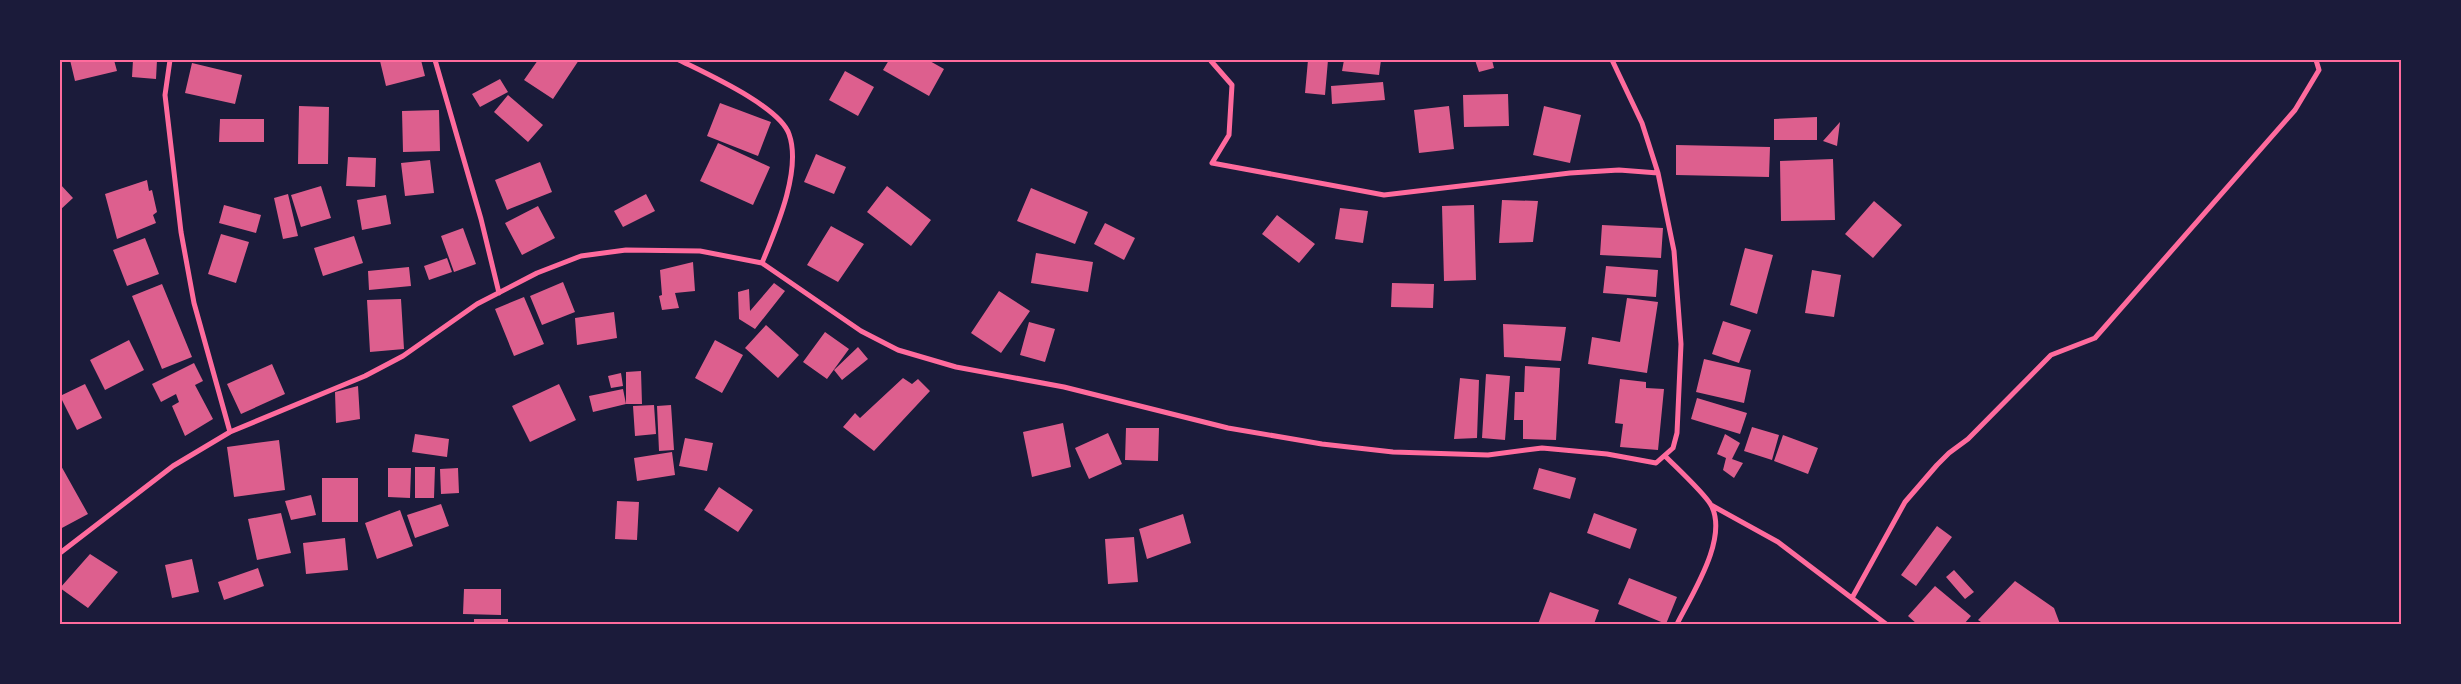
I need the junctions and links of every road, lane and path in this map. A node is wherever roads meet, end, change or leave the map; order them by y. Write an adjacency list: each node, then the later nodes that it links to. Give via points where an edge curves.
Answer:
1 (170, 60): 10 (street, via 165,95 181,232 194,302)
2 (435, 60): 9 (street)
3 (679, 60): 8 (street, via 766,107 789,132 793,154 785,204)
4 (1612, 60): 7 (street, via 1642,123)
5 (2316, 60): 14 (street, via 2319,70 2295,110 2095,338 2051,355 1968,439 1943,459 1905,502)
6 (1211, 61): 7 (street, via 1232,85 1230,135 1212,163 1384,194 1570,173 1619,170)
7 (1658, 173): 11 (street, via 1674,251 1681,344 1677,433 1673,448)
8 (762, 263): 9 (street, via 700,251 626,250 581,256 537,272); 11 (street, via 862,331 898,350 1228,428 1393,452 1488,454 1542,448 1607,454 1656,463)
9 (499, 293): 10 (street, via 477,304 403,356 365,376)
10 (230, 432): 13 (street, via 172,466)
11 (1666, 457): 12 (street)
12 (1711, 505): 14 (street, via 1778,542); 15 (street, via 1715,523 1712,554)
13 (60, 553)
14 (1852, 598): 16 (street)
15 (1677, 624)
16 (1886, 624)

